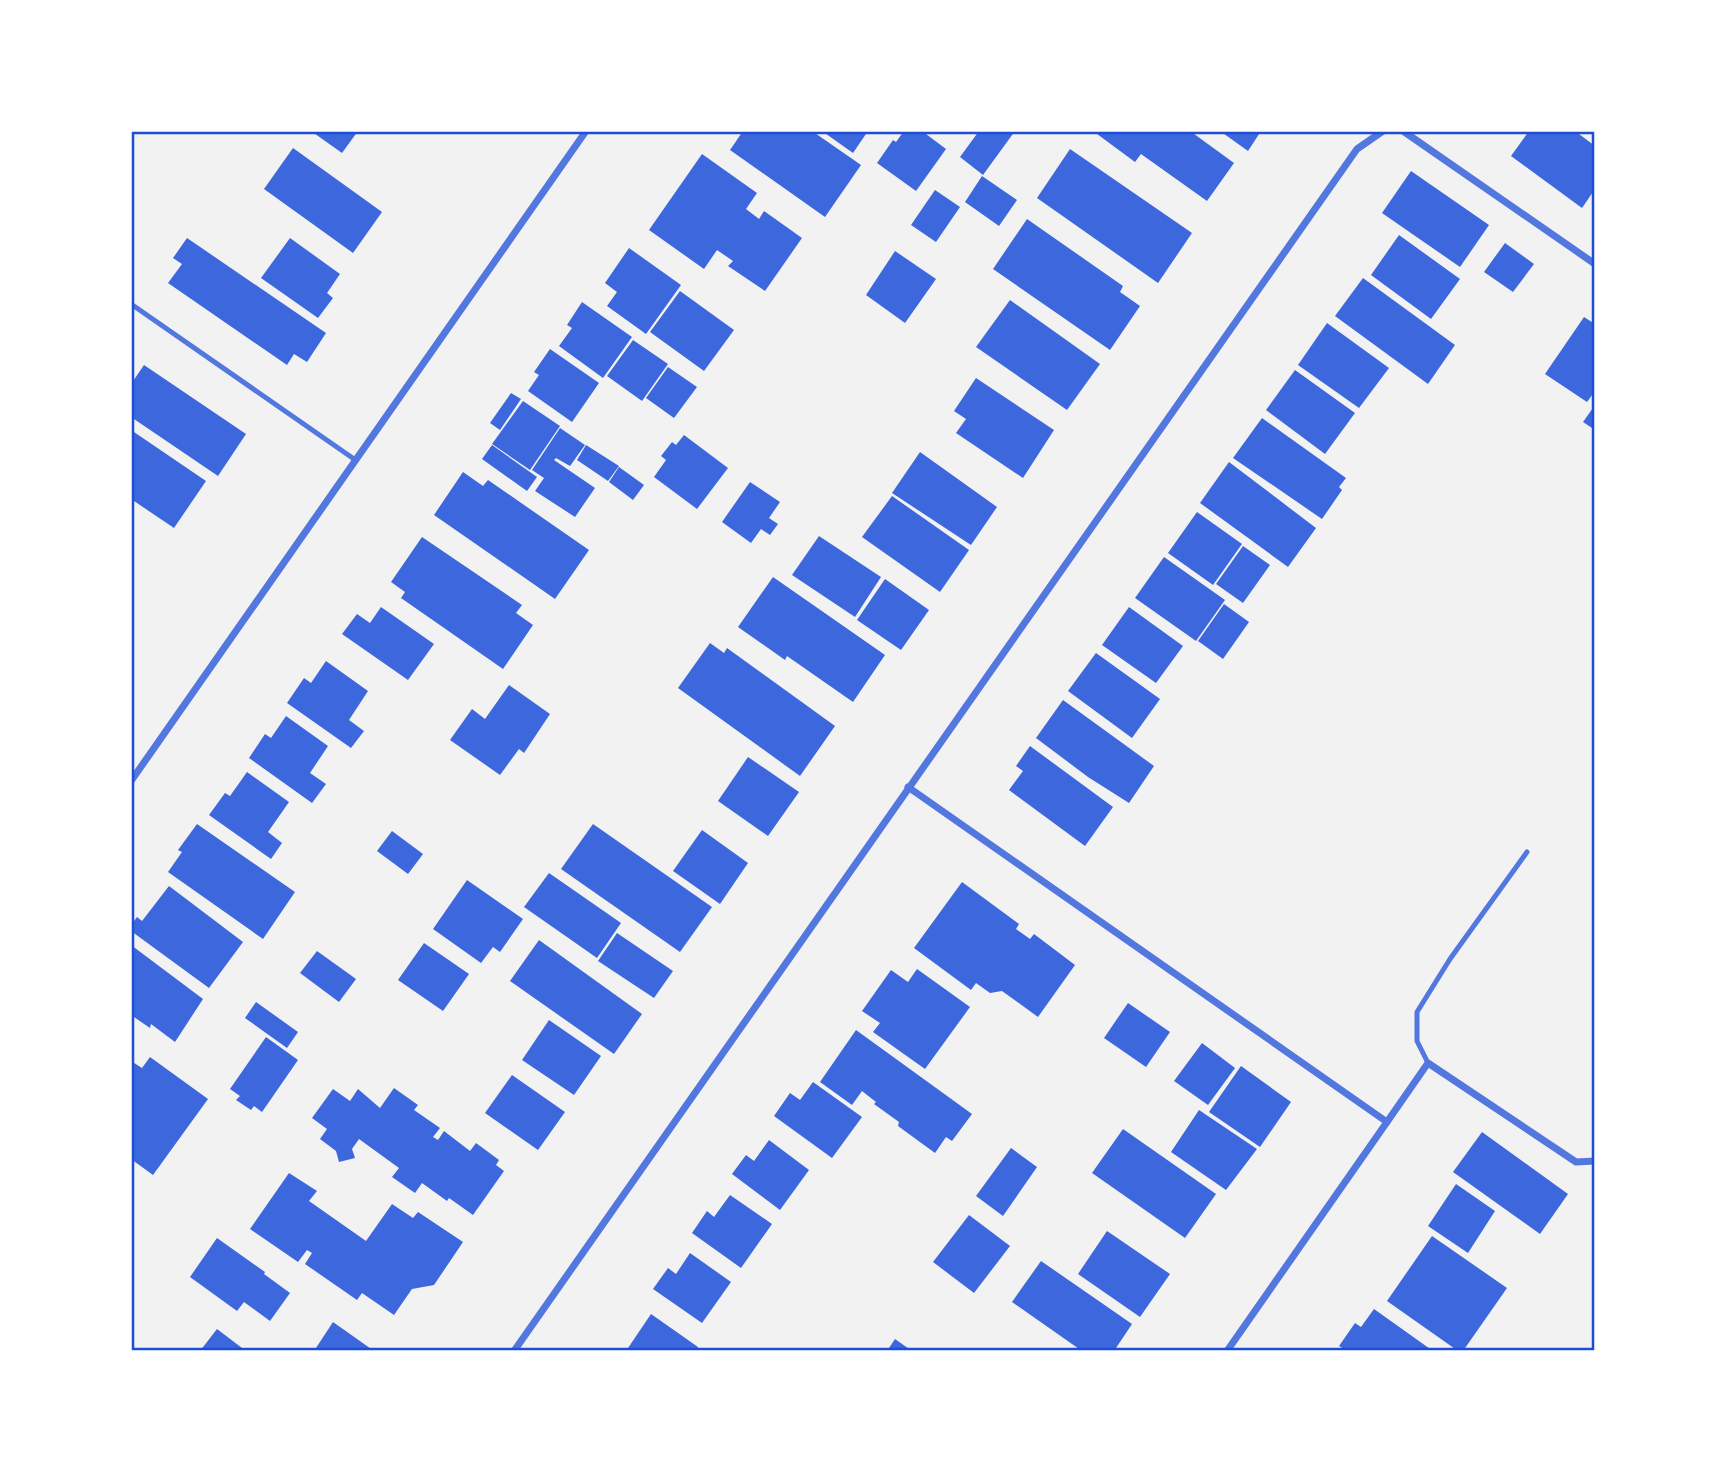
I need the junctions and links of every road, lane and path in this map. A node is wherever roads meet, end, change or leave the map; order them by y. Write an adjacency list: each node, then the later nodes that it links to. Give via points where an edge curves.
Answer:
1 (586, 131): 6 (street)
2 (1383, 131): 8 (street, via 1357,149)
3 (1403, 131): 4 (street)
4 (1595, 264)
5 (131, 304): 6 (lane)
6 (354, 459): 7 (street)
7 (131, 781)
8 (908, 787): 11 (street); 13 (street)
9 (1527, 852): 10 (lane, via 1418,1012 1417,1041)
10 (1429, 1063): 11 (street); 12 (street, via 1576,1162)
11 (1387, 1122): 14 (street)
12 (1595, 1161)
13 (514, 1351)
14 (1227, 1351)

